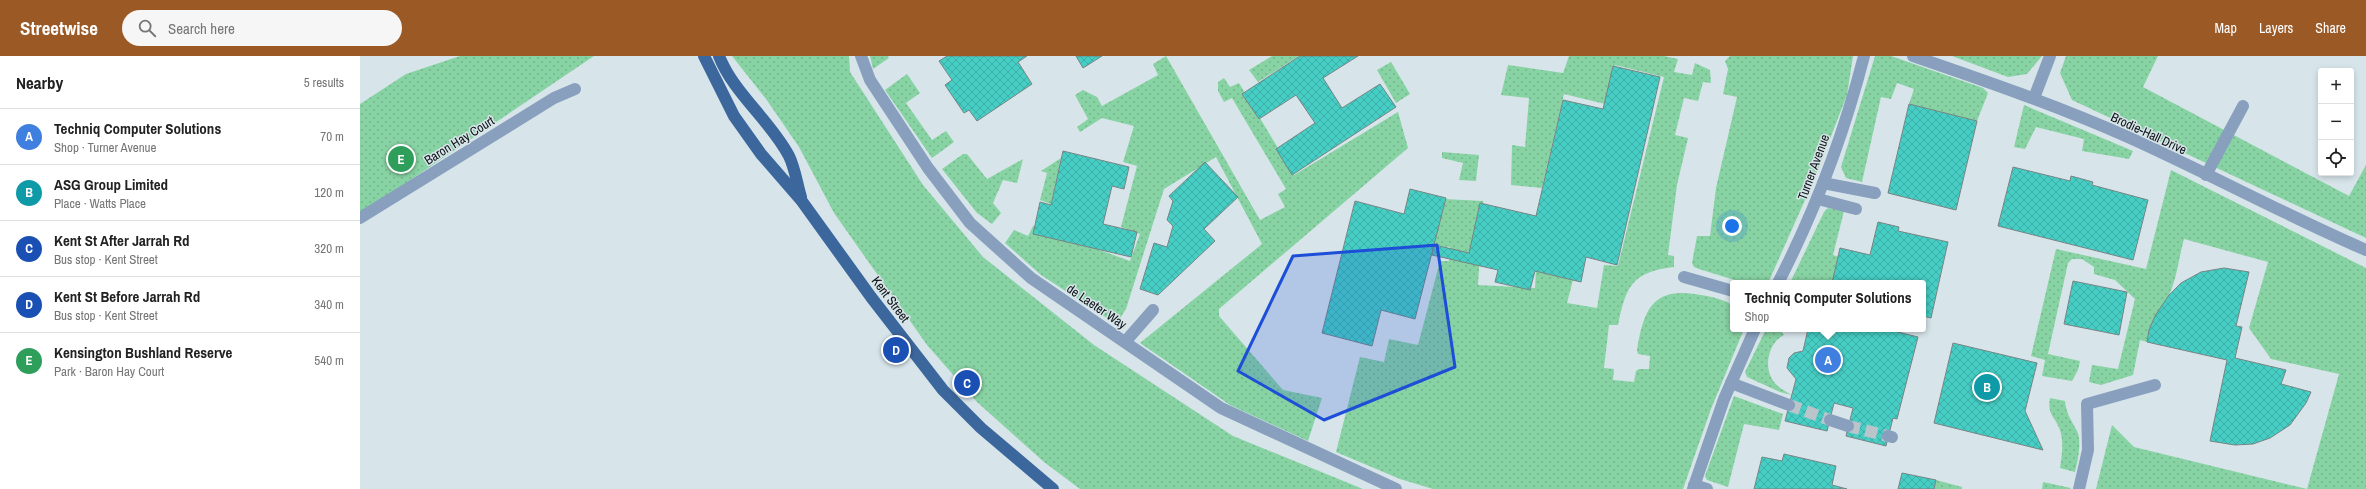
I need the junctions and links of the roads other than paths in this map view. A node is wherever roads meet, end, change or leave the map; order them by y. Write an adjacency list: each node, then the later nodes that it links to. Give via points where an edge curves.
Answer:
1 (704, 56): 14 (main road, Kent Street, via 734,116 761,154)
2 (719, 56): 14 (main road, Kent Street, via 731,78 765,120 789,157)
3 (861, 56): 23 (street, de Laeter Way, via 870,80 928,168 970,223 1031,278)
4 (1864, 56): 11 (street, Turner Avenue, via 1854,94)
5 (1913, 56): 8 (street, Brodie-Hall Drive)
6 (2050, 56): 8 (street)
7 (574, 89): 16 (street, Baron Hay Court, via 554,98)
8 (2034, 98): 10 (street, Brodie-Hall Drive, via 2129,138)
9 (2243, 106): 10 (street)
10 (2206, 175): 17 (street, Brodie-Hall Drive)
11 (1823, 183): 12 (street); 13 (street, Turner Avenue)
12 (1875, 193)
13 (1818, 199): 15 (street); 19 (street, Turner Avenue)
14 (801, 200): 30 (main road, Kent Street, via 943,390 981,428)
15 (1856, 209)
16 (360, 218)
17 (2366, 250)
18 (1684, 277): 20 (street)
19 (1779, 280)
20 (1730, 290)
21 (1153, 310): 23 (street)
22 (1754, 332): 24 (street)
23 (1125, 342): 31 (street, de Laeter Way, via 1220,408)
24 (1731, 383): 26 (street); 29 (street)
25 (2155, 385): 33 (street, via 2088,404 2088,450)
26 (1789, 405)
27 (1830, 420): 28 (street)
28 (1848, 426)
29 (1693, 487): 32 (street)
30 (1054, 489)
31 (1396, 489)
32 (1707, 489)
33 (2079, 489)

